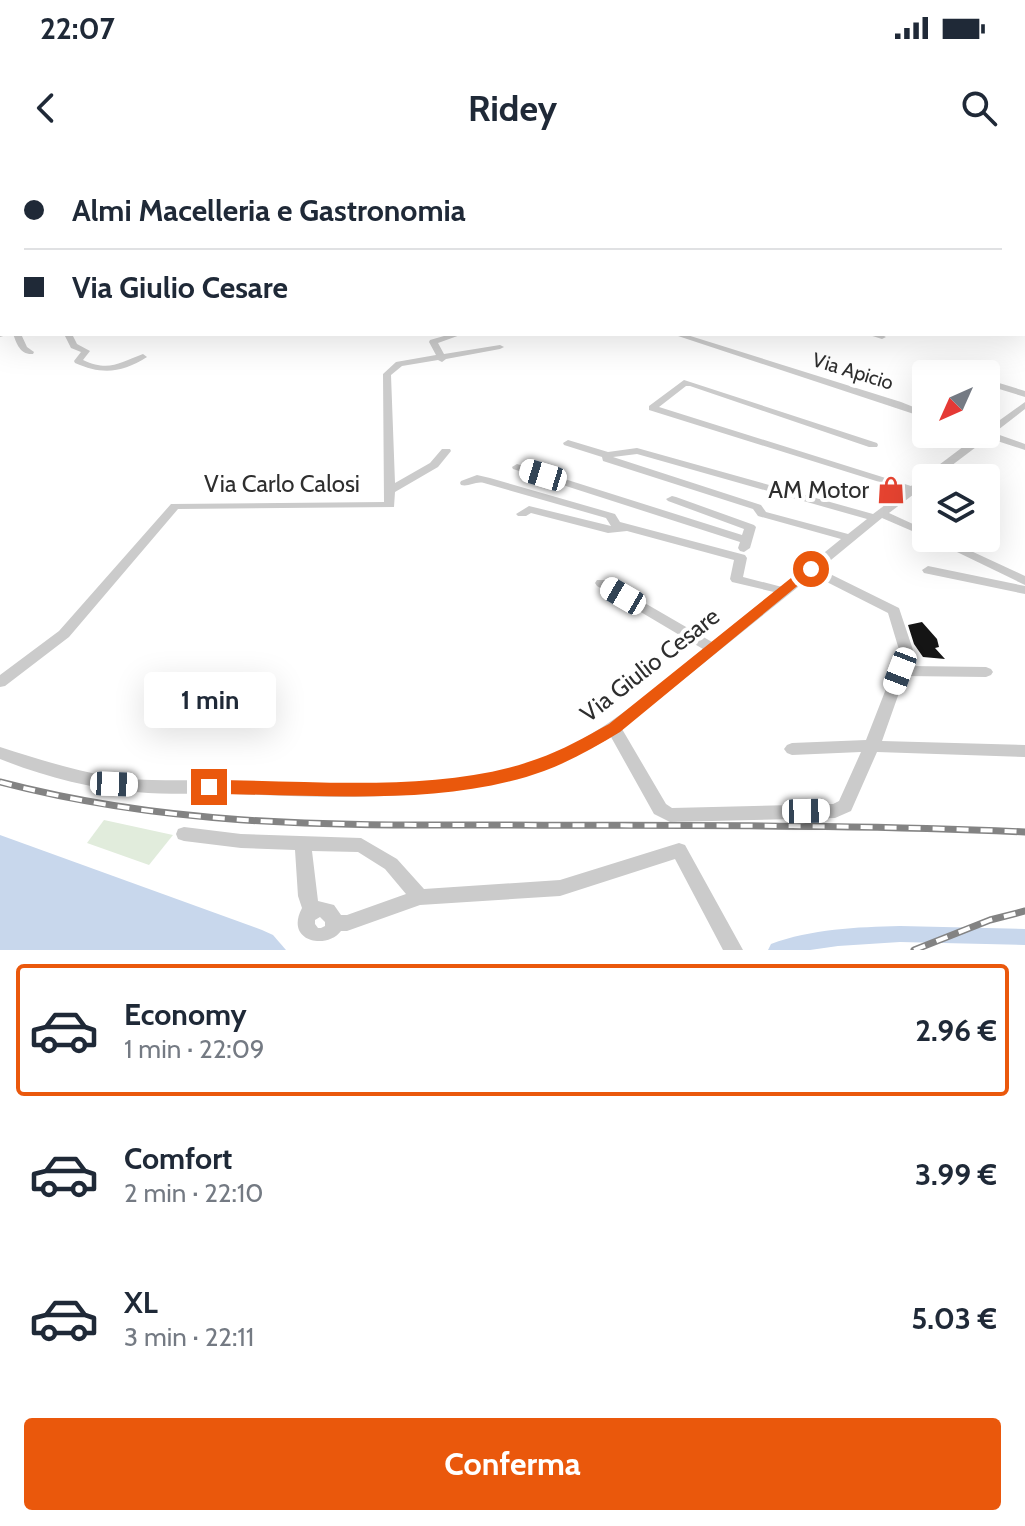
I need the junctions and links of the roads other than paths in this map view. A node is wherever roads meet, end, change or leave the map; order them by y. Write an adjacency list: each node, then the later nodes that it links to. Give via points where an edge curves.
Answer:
1 (18, 336): 8 (street)
2 (69, 336): 9 (street, via 74,346 86,351 78,361 110,372)
3 (452, 336): 10 (street, via 433,342)
4 (682, 336): 14 (street, Via Apicio)
5 (874, 336): 6 (street)
6 (882, 337)
7 (500, 347): 10 (street, Via Carlo Calosi)
8 (30, 352)
9 (143, 357)
10 (442, 359): 26 (street, Via Carlo Calosi, via 399,364 387,374)
11 (1000, 386): 12 (street)
12 (1025, 394)
13 (1025, 405): 15 (street, Via Giulio Cesare)
14 (912, 410)
15 (1000, 424)
16 (1000, 438): 19 (street)
17 (568, 443): 22 (street)
18 (873, 445): 25 (street, via 691,384 684,383 652,408)
19 (1025, 447)
20 (968, 448): 25 (street, Via Giulio Cesare)
21 (446, 451): 26 (street, via 434,465)
22 (607, 455): 29 (street, via 637,451); 32 (street, via 757,507 762,514)
23 (517, 467): 33 (street)
24 (465, 483): 30 (street, via 477,478 501,484 611,516 615,524)
25 (911, 489): 29 (street, Via Giulio Cesare)
26 (390, 490): 45 (street, Via Carlo Calosi, via 390,505 175,506 64,634)
27 (672, 499): 33 (street, via 750,527)
28 (522, 514): 30 (street, via 529,509 608,530)
29 (877, 516): 31 (street); 32 (street, Via Giulio Cesare)
30 (628, 528): 35 (street)
31 (912, 529)
32 (849, 538): 36 (street, Via Giulio Cesare)
33 (746, 540): 35 (street)
34 (964, 552): 38 (street)
35 (741, 558): 41 (street, via 736,579)
36 (811, 569): 41 (street, Via Giulio Cesare); 43 (street, via 894,611 907,653)
37 (928, 570): 40 (street)
38 (1025, 581)
39 (601, 583): 42 (street)
40 (1025, 590)
41 (784, 591): 42 (street, Via Giulio Cesare)
42 (712, 648): 46 (street, Via Giulio Cesare)
43 (900, 671): 44 (street); 47 (street)
44 (986, 672)
45 (0, 682)
46 (614, 728): 47 (street, via 660,809 670,815 835,811 845,806); 50 (street, Via Giulio Cesare, via 538,766 410,788 114,784)
47 (872, 746): 48 (street); 49 (street)
48 (792, 749)
49 (1025, 751)
50 (0, 753)
51 (184, 834): 52 (street)
52 (303, 845): 53 (street, via 361,845 391,864); 53 (street, via 313,912 305,924 311,935 326,935 335,923)
53 (420, 897): 54 (street, via 560,888 679,850)
54 (733, 950)

